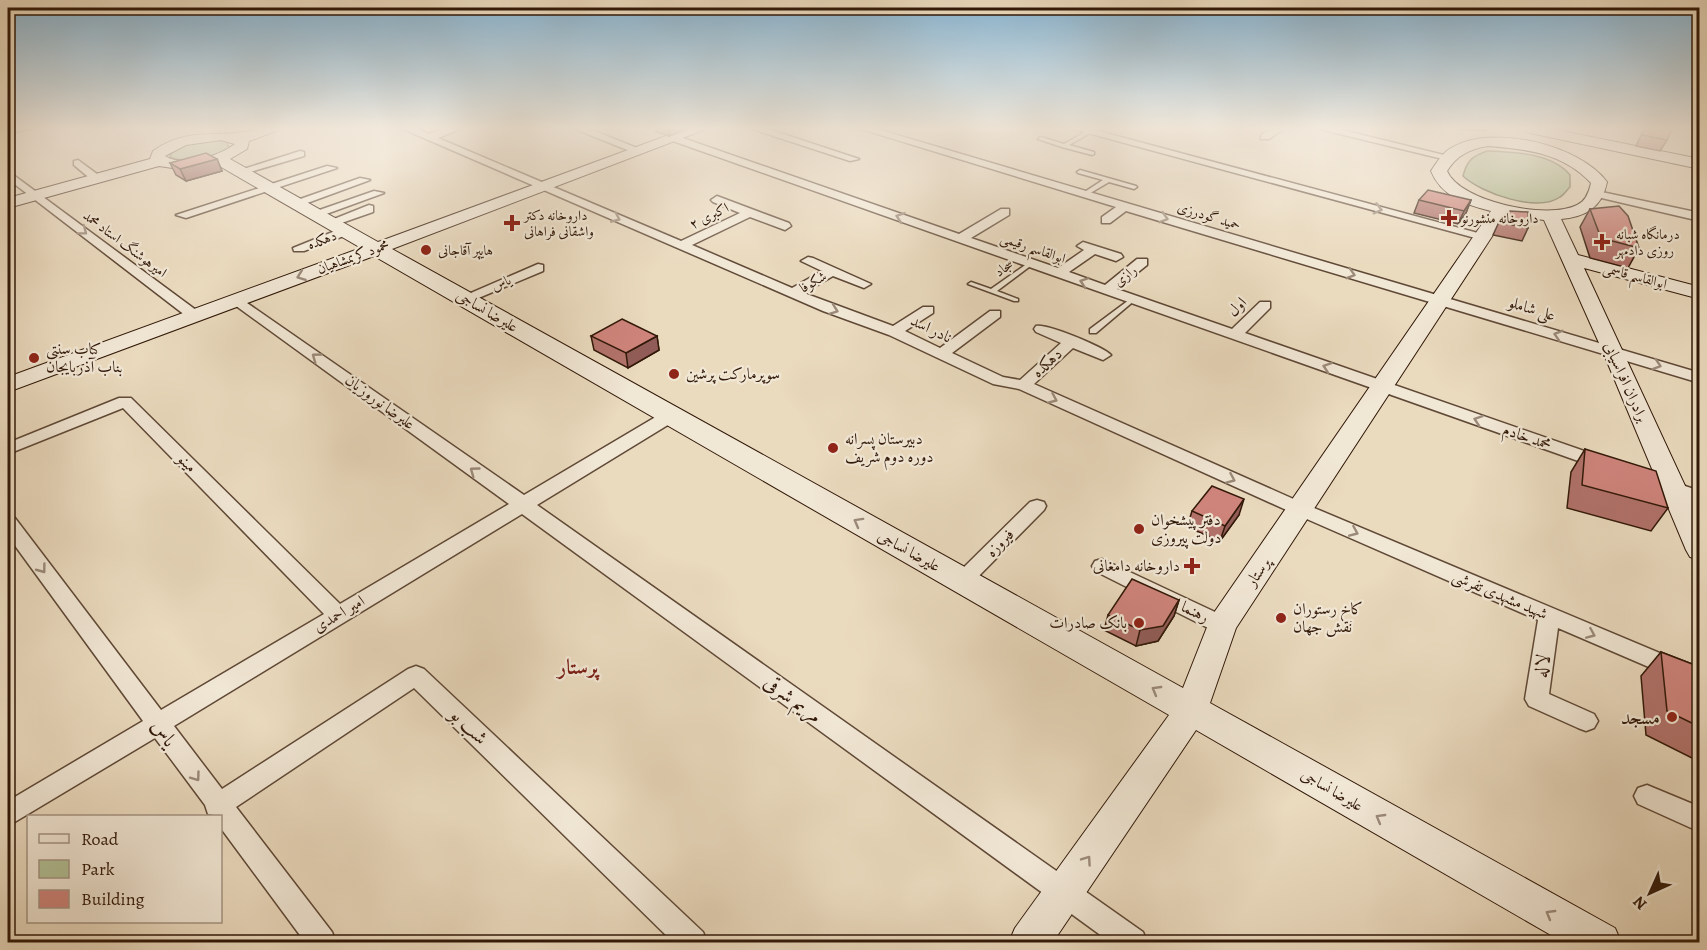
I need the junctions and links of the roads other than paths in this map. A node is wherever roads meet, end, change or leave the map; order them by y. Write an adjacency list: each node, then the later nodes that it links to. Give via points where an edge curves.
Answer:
1 (91, 173): 14 (street)
2 (118, 173): 14 (street)
3 (242, 173): 17 (street, علیرضا نساجی)
4 (313, 173): 17 (street)
5 (511, 173): 18 (street, نادر اسد)
6 (579, 173): 18 (street, محمود کریمشاهیان)
7 (776, 173): 41 (street, ابوالقاسم رقیمی, one-way to 7)
8 (1015, 173): 21 (street, حمید گودرزی)
9 (1085, 173): 16 (lane)
10 (1245, 173): 40 (street, one-way to 40)
11 (1440, 173): 28 (street, via 1444,183 1466,197)
12 (1592, 173): 22 (street, via 1599,182)
13 (8, 174): 23 (street, امیرهوشنگ استاد محمد)
14 (98, 179): 23 (street)
15 (364, 180): 26 (street)
16 (1108, 180): 19 (lane); 21 (lane)
17 (268, 187): 26 (street, علیرضا نساجی); 33 (street)
18 (543, 187): 42 (street, نادر اسد, one-way to 42); 44 (street, محمود کریمشاهیان)
19 (1134, 187)
20 (378, 193): 32 (street)
21 (1085, 194): 27 (street, حمید گودرزی)
22 (1597, 194): 34 (street, via 1571,214); 35 (street)
23 (36, 196): 25 (street); 67 (street, امیرهوشنگ استاد محمد, one-way to 67)
24 (717, 201): 31 (street)
25 (8, 203)
26 (295, 203): 32 (street, علیرضا نساجی)
27 (1125, 206): 36 (street); 63 (street, حمید گودرزی, one-way to 63)
28 (1502, 208): 34 (street); 40 (street, پرستار)
29 (369, 209): 37 (street)
30 (1005, 212): 41 (street)
31 (749, 213): 38 (street); 42 (street, اکبری ۲)
32 (314, 214): 37 (street, علیرضا نساجی)
33 (182, 215)
34 (1550, 215): 46 (street, برادران افراسیابی)
35 (1700, 217)
36 (1106, 220)
37 (330, 223): 39 (street, علیرضا نساجی)
38 (785, 226)
39 (345, 231): 43 (street, دهکده); 44 (street, علیرضا نساجی)
40 (1483, 236): 63 (street, پرستار)
41 (961, 238): 49 (street, ابوالقاسم رقیمی)
42 (681, 246): 57 (street, نادر اسد)
43 (299, 248)
44 (376, 249): 59 (street, علیرضا نساجی); 61 (street, محمود کریمشاهیان, one-way to 61)
45 (1116, 257): 52 (street, via 1087,248)
46 (1570, 259): 58 (street, ابوالقاسم قاسمی); 73 (street, برادران افراسیابی)
47 (808, 261): 51 (street, شکوفا)
48 (1142, 262): 55 (street, رازی)
49 (1030, 263): 52 (street, ابوالقاسم رقیمی); 56 (lane, سجاد)
50 (538, 267): 59 (street, یاس)
51 (832, 271): 53 (street, شکوفا); 57 (street, شکوفا)
52 (1059, 273): 55 (street, ابوالقاسم رقیمی, one-way to 52)
53 (864, 284)
54 (971, 284): 56 (lane, سجاد)
55 (1107, 290): 60 (street, ابوالقاسم رقیمی)
56 (992, 291): 62 (lane, سجاد)
57 (793, 293): 70 (street, نادر اسد, one-way to 70)
58 (1700, 293)
59 (464, 298): 80 (street, علیرضا نساجی)
60 (1133, 299): 69 (lane); 71 (street, ابوالقاسم رقیمی)
61 (237, 300): 67 (street, محمود کریمشاهیان); 86 (street, علیرضا نوروزیان, one-way to 61)
62 (1016, 300)
63 (1440, 300): 73 (street, علی شاملو, one-way to 63); 79 (street, پرستار)
64 (1265, 304): 71 (street, اول)
65 (928, 310): 70 (street)
66 (995, 314): 74 (street)
67 (195, 316): 77 (street, محمود کریمشاهیان)
68 (1041, 329): 72 (street)
69 (1093, 330)
70 (894, 332): 74 (street, نادر اسد)
71 (1235, 334): 79 (street, ابوالقاسم رقیمی, one-way to 71)
72 (1071, 341): 75 (street); 78 (street, دهکده)
73 (1614, 352): 76 (street, علی شاملو, one-way to 76); 84 (street, برادران افراسیابی)
74 (941, 354): 78 (street, نادر اسد, via 999,381)
75 (1103, 355)
76 (1700, 378)
77 (8, 385)
78 (1023, 386): 88 (street, نادر اسد, one-way to 88)
79 (1382, 386): 82 (street, محمد خادم, one-way to 79); 88 (street, پرستار)
80 (670, 416): 86 (street, امیر احمدی); 92 (street, علیرضا نساجی, one-way to 80)
81 (8, 449): 93 (street, مینو, via 125,400)
82 (1616, 469)
83 (1650, 480): 84 (street)
84 (1672, 488): 85 (street); 90 (street, برادران افراسیابی)
85 (1700, 498)
86 (522, 505): 93 (street, امیر احمدی); 104 (street, مریم شرقی)
87 (1037, 506): 92 (street, فیروزه)
88 (1300, 509): 94 (street, شهید مشهدی تفرشی, one-way to 94); 95 (street, پرستار)
89 (8, 523): 99 (street, یاس, one-way to 99)
90 (1700, 550)
91 (1102, 566): 95 (street, رهنما)
92 (962, 581): 97 (street, علیرضا نساجی, one-way to 92)
93 (338, 615): 99 (street, امیر احمدی)
94 (1549, 616): 96 (street, شهید مشهدی تفرشی, one-way to 96); 98 (street, لاله, via 1538,699)
95 (1222, 625): 97 (street, پرستار)
96 (1700, 680)
97 (1191, 710): 104 (street, پرستار, one-way to 97); 109 (street, علیرضا نساجی, one-way to 97)
98 (1586, 721)
99 (158, 724): 101 (street, یاس, one-way to 101); 102 (street, امیر احمدی)
100 (1647, 796): 103 (street)
101 (217, 806): 105 (street, یاس); 106 (street, شب بو, via 416,675)
102 (8, 814)
103 (1700, 820)
104 (1065, 893): 107 (street, پرستار); 108 (street, مریم شرقی)
105 (321, 942)
106 (693, 942)
107 (1029, 942)
108 (1133, 942)
109 (1601, 942)

